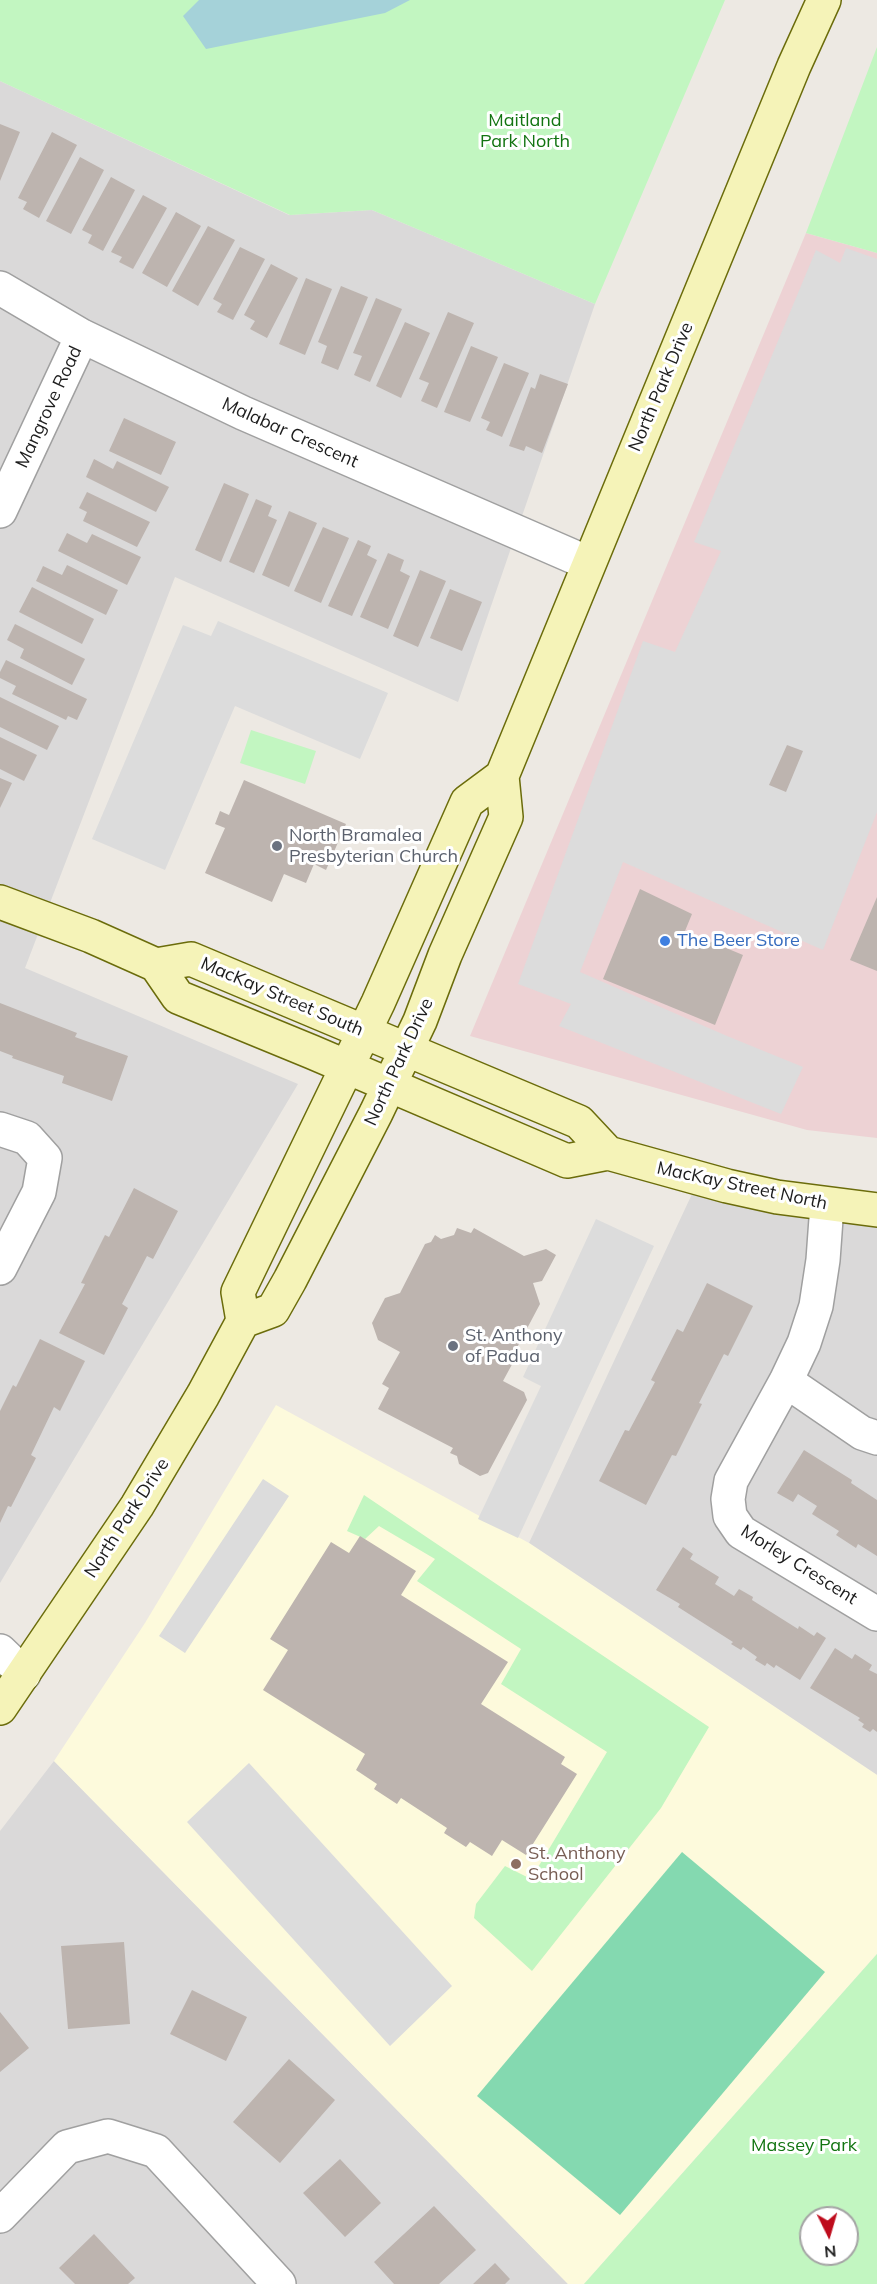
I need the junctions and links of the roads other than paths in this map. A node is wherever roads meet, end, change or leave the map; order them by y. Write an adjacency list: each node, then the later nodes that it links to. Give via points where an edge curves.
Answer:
1 (824, 0): 5 (main road, North Park Drive)
2 (0, 288): 3 (street, Malabar Crescent)
3 (82, 336): 4 (street, Mangrove Road); 5 (street, Malabar Crescent, via 243,413)
4 (0, 511)
5 (588, 563): 6 (main road, North Park Drive)
6 (502, 776): 9 (main road, via 467,802); 10 (main road, North Park Drive, via 506,818)
7 (0, 902): 8 (main road, via 91,936)
8 (156, 966): 9 (main road, MacKay Street South, via 191,959); 11 (main road, via 178,997)
9 (364, 1032): 10 (main road, MacKay Street South); 11 (main road)
10 (406, 1049): 12 (main road, North Park Drive); 14 (main road, via 579,1122)
11 (346, 1067): 12 (main road); 18 (main road, via 238,1292)
12 (389, 1086): 14 (main road, MacKay Street North, via 567,1161); 18 (main road, North Park Drive, via 273,1310)
13 (0, 1129): 17 (street, via 27,1138 45,1158 39,1192)
14 (608, 1153): 15 (main road, MacKay Street North, via 727,1186)
15 (827, 1205): 16 (main road, MacKay Street North); 19 (street, Morley Crescent, via 816,1306)
16 (877, 1210)
17 (0, 1268)
18 (243, 1321): 23 (main road, North Park Drive, via 137,1506)
19 (786, 1381): 20 (street, via 862,1433); 21 (street, Morley Crescent, via 731,1481 730,1516 741,1532)
20 (877, 1438)
21 (877, 1614)
22 (0, 1651): 23 (street)
23 (24, 1674): 24 (main road, North Park Drive)
24 (0, 1708)
25 (0, 2216): 26 (street, via 67,2147 108,2136 156,2151)
26 (279, 2284)

